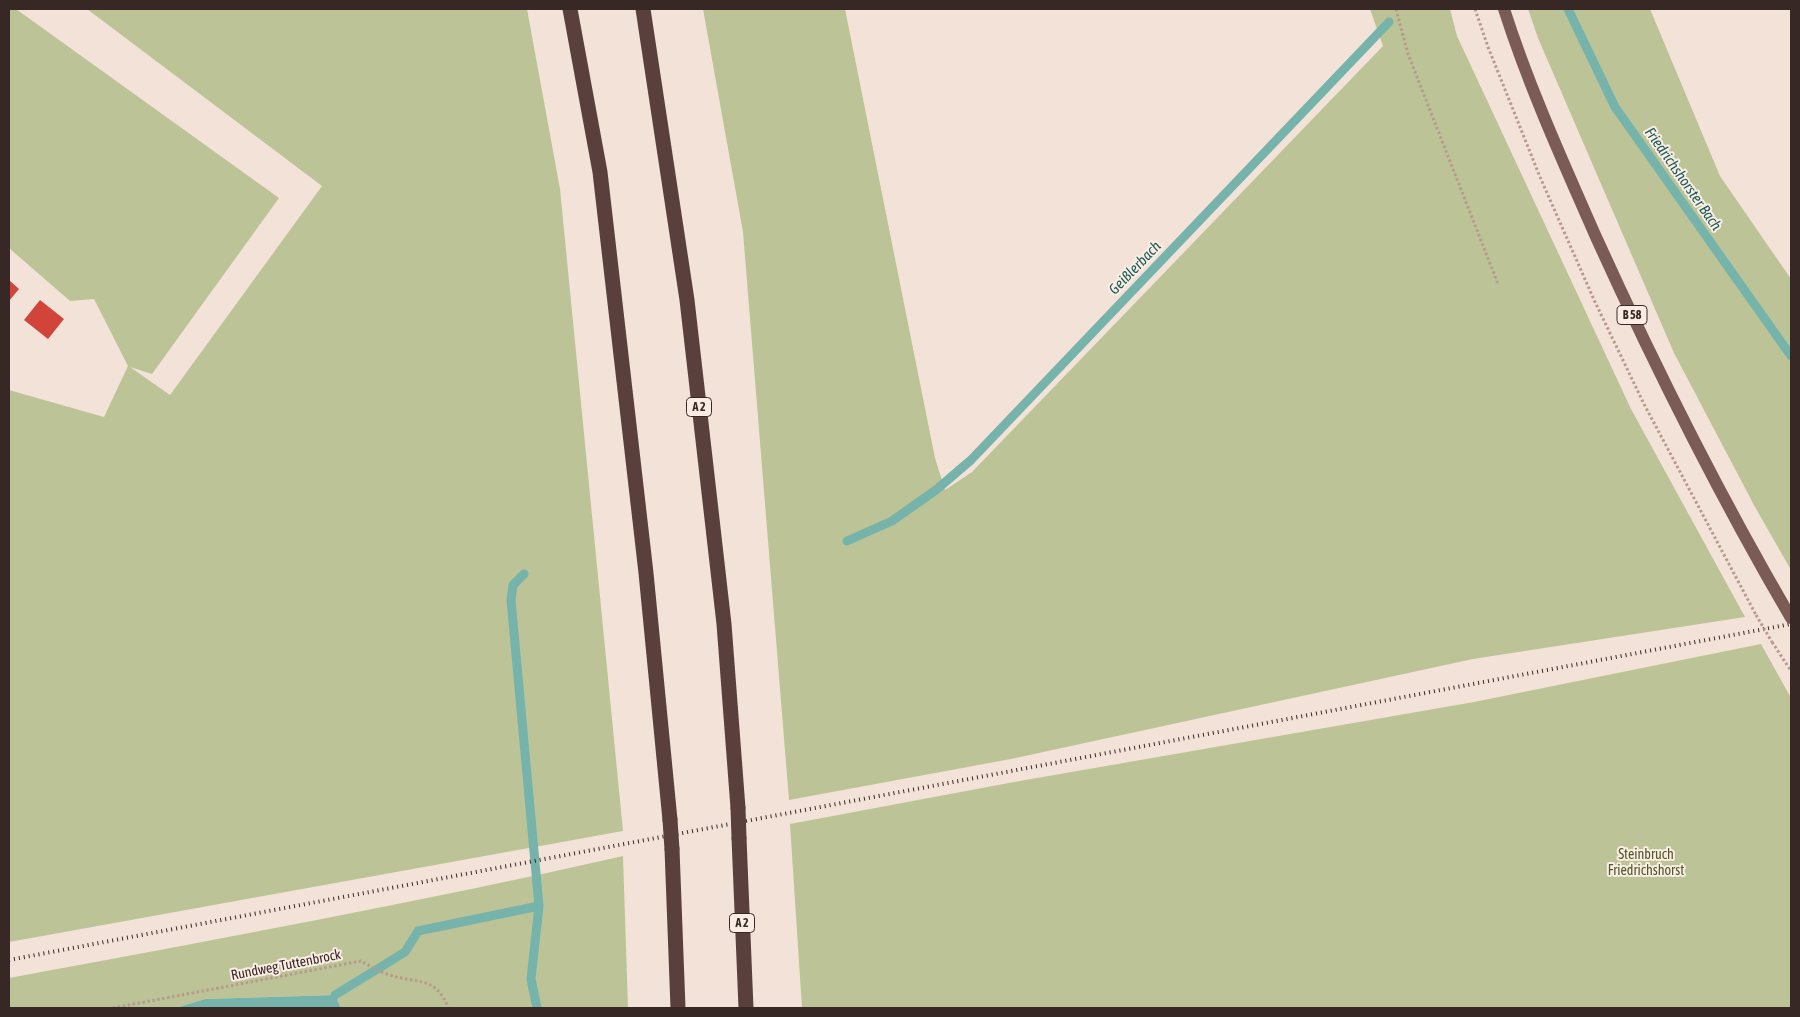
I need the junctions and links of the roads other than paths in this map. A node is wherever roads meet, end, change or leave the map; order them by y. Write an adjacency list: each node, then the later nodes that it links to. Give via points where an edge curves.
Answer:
1 (570, 9): 5 (highway, bridge, via 600,172 646,572 670,820)
2 (643, 9): 6 (highway, A 2, bridge, via 687,300 724,624 738,808)
3 (1504, 9): 4 (main road, B 58, via 1565,166 1619,287 1689,435)
4 (1788, 613)
5 (678, 1008)
6 (746, 1008)

